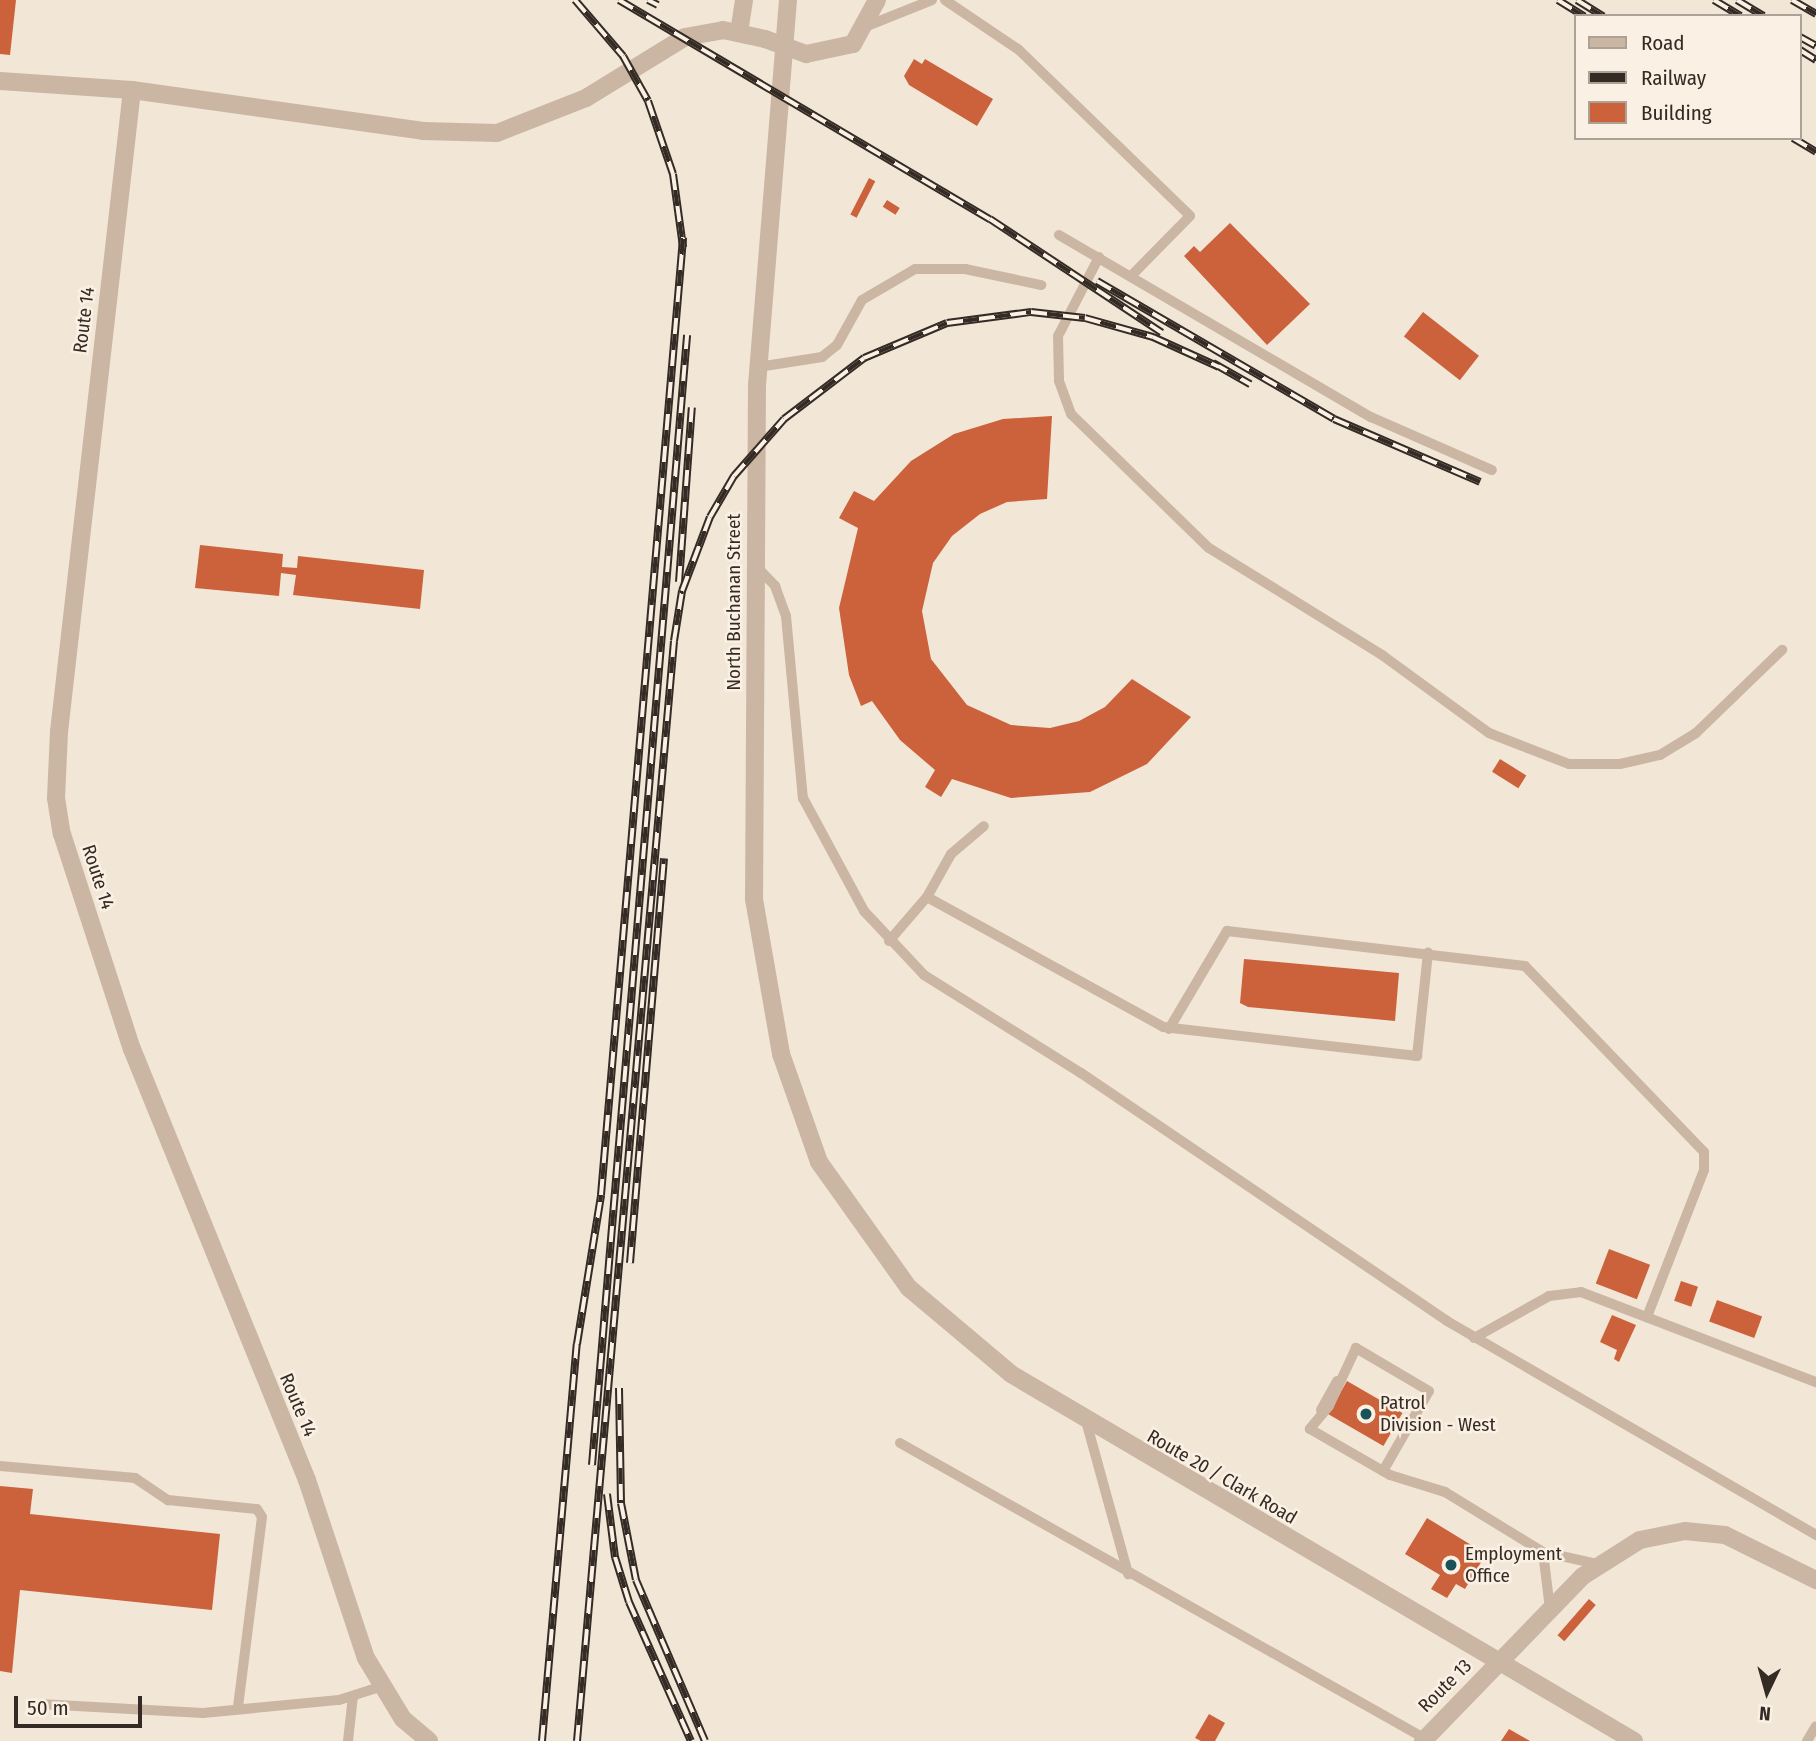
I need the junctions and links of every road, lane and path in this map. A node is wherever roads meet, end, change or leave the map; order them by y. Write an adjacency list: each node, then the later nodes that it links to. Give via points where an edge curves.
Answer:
1 (744, 0): 7 (street)
2 (788, 0): 14 (street, North Buchanan Street)
3 (877, 0): 6 (street)
4 (932, 0): 6 (lane)
5 (945, 0): 12 (lane, via 1018,50 1190,216)
6 (867, 26): 7 (street, bridge, via 838,51 806,54)
7 (739, 32): 9 (street, via 685,37 586,98 497,133 423,131)
8 (0, 81): 9 (street)
9 (132, 90): 38 (street, Route 14, via 67,650 58,813 132,1049 307,1480 366,1658)
10 (1059, 235): 11 (lane)
11 (1099, 257): 12 (lane); 17 (lane, via 1058,336 1059,381 1071,414 1209,548 1382,656 1489,733 1569,764 1611,765 1660,755 1696,733)
12 (1131, 276): 15 (lane, via 1371,417)
13 (1041, 285): 14 (lane, via 965,269 915,269 862,300 836,345 822,357)
14 (758, 367): 16 (street, North Buchanan Street)
15 (1492, 470)
16 (756, 566): 20 (lane, via 775,586 786,616 803,798 836,867); 23 (street, North Buchanan Street, via 755,921 792,1095)
17 (1782, 650)
18 (984, 826): 19 (lane, via 951,854)
19 (927, 897): 20 (lane); 22 (lane)
20 (890, 941): 25 (lane, via 939,986 1081,1073)
21 (1428, 953): 22 (lane, via 1227,931); 22 (lane, via 1417,1055); 24 (lane, via 1525,966 1701,1146 1704,1170)
22 (1169, 1029)
23 (836, 1191): 27 (street, Route 20 / Clark Road, via 937,1315 1011,1374)
24 (1647, 1317): 25 (lane, via 1567,1291); 26 (lane)
25 (1474, 1338): 31 (lane)
26 (1816, 1382)
27 (1086, 1422): 34 (lane); 37 (street, Route 20 / Clark Road)
28 (900, 1443): 34 (lane)
29 (0, 1466): 41 (lane, via 135,1478 168,1500 257,1509 262,1517)
30 (1383, 1471): 30 (lane, via 1429,1391 1356,1348 1329,1406 1321,1410 1310,1429); 32 (lane, via 1446,1492)
31 (1816, 1535)
32 (1543, 1552): 33 (lane); 36 (lane)
33 (1597, 1564): 35 (street, Route 13, via 1640,1540 1697,1531 1753,1544); 36 (street, Route 13)
34 (1128, 1574): 43 (lane)
35 (1816, 1580)
36 (1550, 1609): 37 (street, Route 13)
37 (1499, 1662): 43 (street, Route 13); 46 (street, Route 20 / Clark Road)
38 (383, 1686): 39 (lane); 45 (street, Route 14, via 403,1719)
39 (353, 1696): 41 (lane); 44 (lane)
40 (40, 1704): 41 (lane, via 170,1714)
41 (237, 1709)
42 (1816, 1726): 47 (lane)
43 (1423, 1740)
44 (348, 1741)
45 (429, 1741)
46 (1634, 1741)
47 (1807, 1741)

